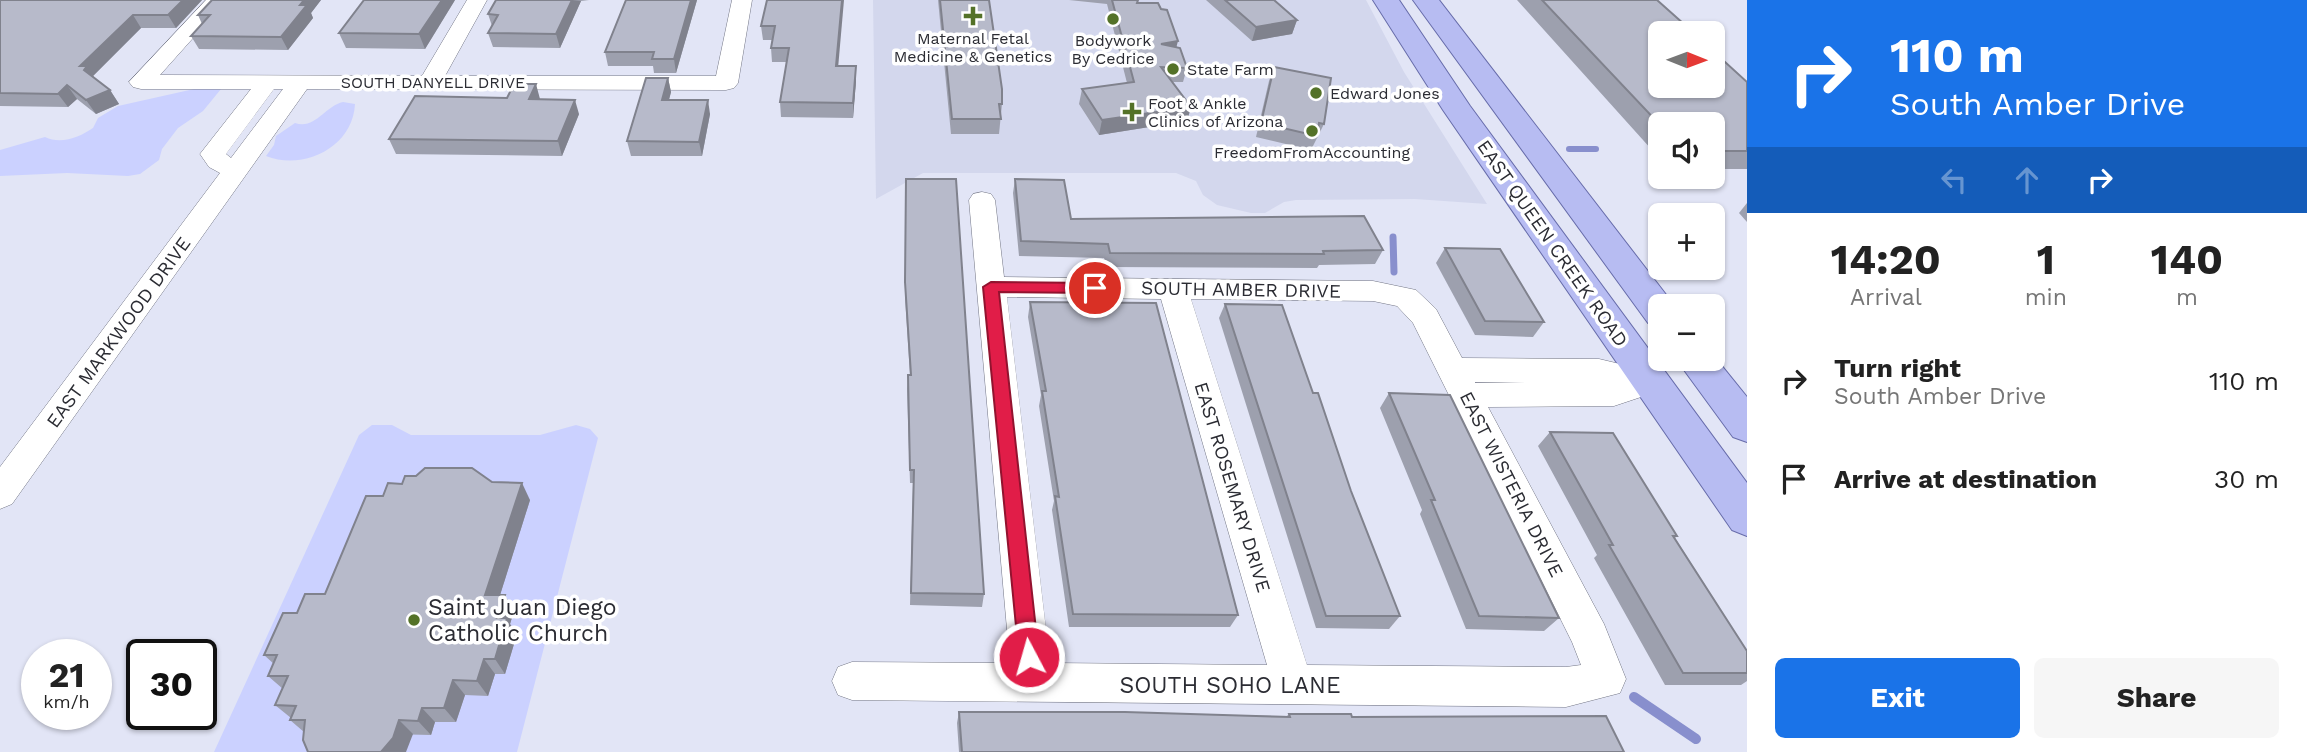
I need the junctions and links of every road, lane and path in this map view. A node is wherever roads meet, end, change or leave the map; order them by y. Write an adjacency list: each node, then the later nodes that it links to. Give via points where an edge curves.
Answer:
1 (217, 0): 6 (street, SOUTH DANYELL DRIVE, via 141,82)
2 (477, 0): 8 (street)
3 (742, 0): 8 (street, SOUTH DANYELL DRIVE, via 726,83)
4 (1386, 0): 10 (main road, EAST QUEEN CREEK ROAD)
5 (1426, 0): 11 (main road, EAST QUEEN CREEK ROAD)
6 (268, 82): 7 (street, SOUTH DANYELL DRIVE); 9 (street, via 213,154 218,162)
7 (300, 82): 8 (street, SOUTH DANYELL DRIVE); 9 (street, EAST MARKWOOD DRIVE)
8 (430, 82)
9 (236, 170): 21 (street, EAST MARKWOOD DRIVE)
10 (1515, 188): 11 (main road); 19 (main road, EAST QUEEN CREEK ROAD)
11 (1566, 189): 16 (main road, EAST QUEEN CREEK ROAD)
12 (982, 200): 13 (street)
13 (991, 287): 14 (street, SOUTH AMBER DRIVE); 25 (street)
14 (1174, 289): 15 (street, SOUTH AMBER DRIVE, via 1373,291); 26 (street, EAST ROSEMARY DRIVE)
15 (1406, 297): 18 (street, EAST WISTERIA DRIVE, via 1424,317)
16 (1648, 297)
17 (1704, 371): 20 (main road)
18 (1460, 382): 19 (street, via 1535,382 1614,394); 23 (street, EAST WISTERIA DRIVE, via 1590,637)
19 (1651, 382): 22 (main road, EAST QUEEN CREEK ROAD)
20 (1747, 426)
21 (0, 494)
22 (1747, 517)
23 (1606, 679): 26 (street, SOUTH SOHO LANE, via 1566,687)
24 (852, 681): 25 (street, SOUTH SOHO LANE)
25 (1032, 683): 26 (street, SOUTH SOHO LANE)
26 (1293, 686)

